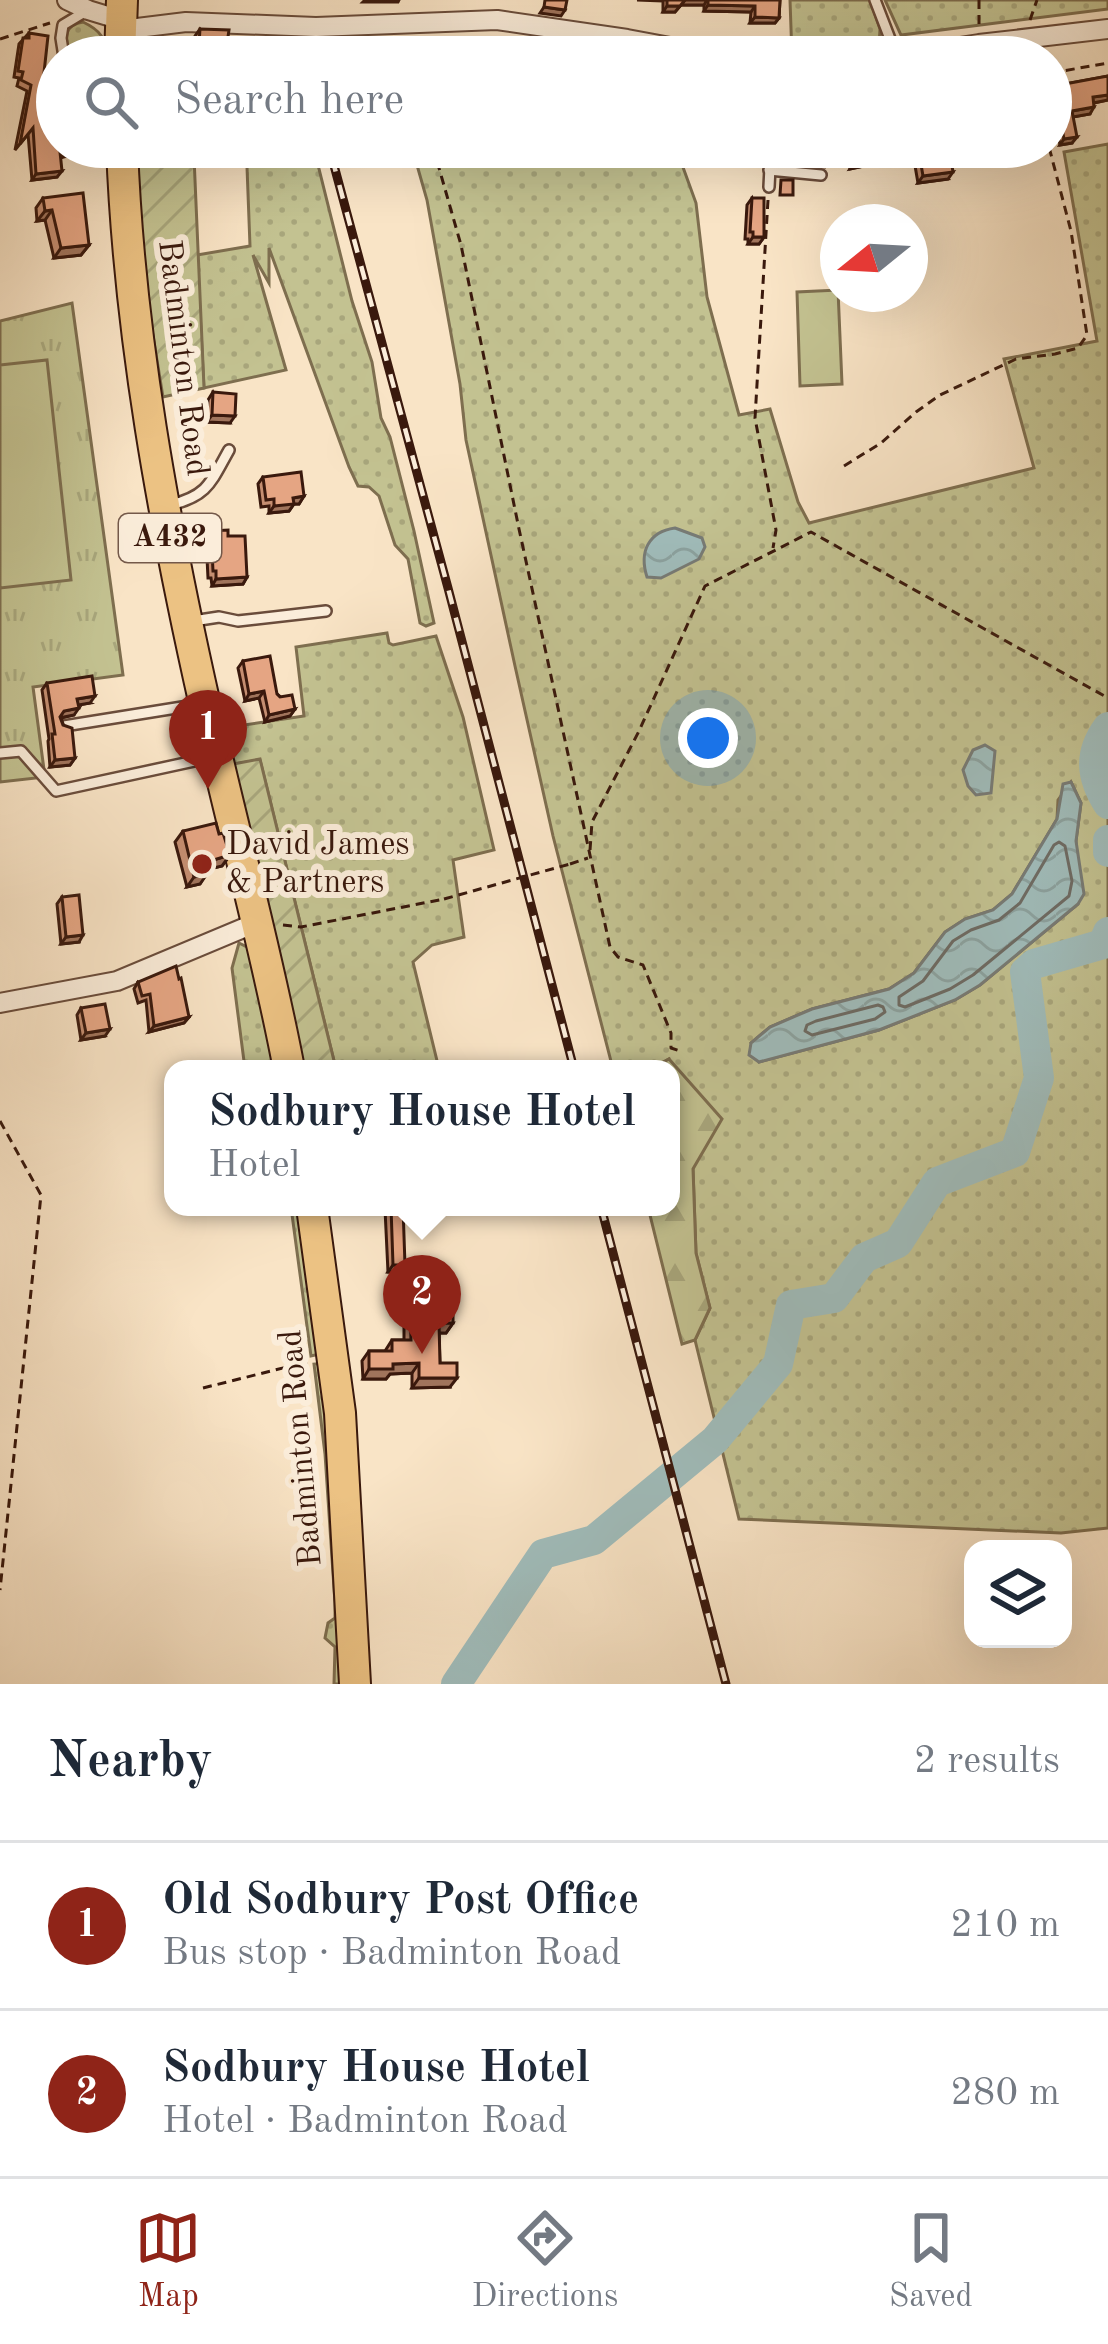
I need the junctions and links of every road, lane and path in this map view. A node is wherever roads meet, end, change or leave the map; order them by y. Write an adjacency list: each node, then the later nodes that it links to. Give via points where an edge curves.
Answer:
1 (67, 0): 4 (street)
2 (875, 0): 9 (lane)
3 (980, 0): 10 (path)
4 (88, 10): 5 (street); 7 (lane, via 63,25); 12 (path)
5 (121, 27): 8 (street, via 497,20)
6 (1108, 29): 11 (street)
7 (63, 36)
8 (606, 36)
9 (888, 36)
10 (979, 36)
11 (1072, 37)
12 (0, 39)
13 (1108, 63): 14 (path)
14 (1072, 69)
15 (124, 168): 23 (main road, Badminton Road / A432)
16 (439, 168): 32 (path)
17 (1054, 168): 22 (path, via 1087,335 1078,348 1016,359 940,395)
18 (769, 170): 19 (lane); 20 (lane)
19 (821, 175)
20 (769, 187): 24 (path, via 754,418 776,530)
21 (230, 450): 23 (lane, via 201,494)
22 (844, 466)
23 (165, 506): 26 (main road, Badminton Road / A432)
24 (772, 552): 27 (path, via 811,532); 32 (path, via 705,586 592,822)
25 (326, 611): 26 (lane)
26 (188, 622): 28 (main road, Badminton Road / A432)
27 (1108, 698)
28 (205, 704): 29 (lane); 31 (main road, Badminton Road / A432)
29 (64, 726)
30 (0, 753): 31 (lane, via 21,752 56,791)
31 (217, 757): 33 (main road, Badminton Road / A432)
32 (590, 857): 33 (path, bridge, via 444,899 301,927); 35 (path, via 610,947 643,964 671,1048)
33 (258, 922): 34 (street, via 117,981); 36 (main road, Badminton Road / A432)
34 (0, 1004)
35 (683, 1052)
36 (287, 1060)
37 (0, 1120): 41 (path, via 41,1196)
38 (313, 1216): 39 (main road, Badminton Road)
39 (332, 1358): 40 (path); 42 (main road, Badminton Road)
40 (203, 1388)
41 (0, 1590)
42 (355, 1684)

